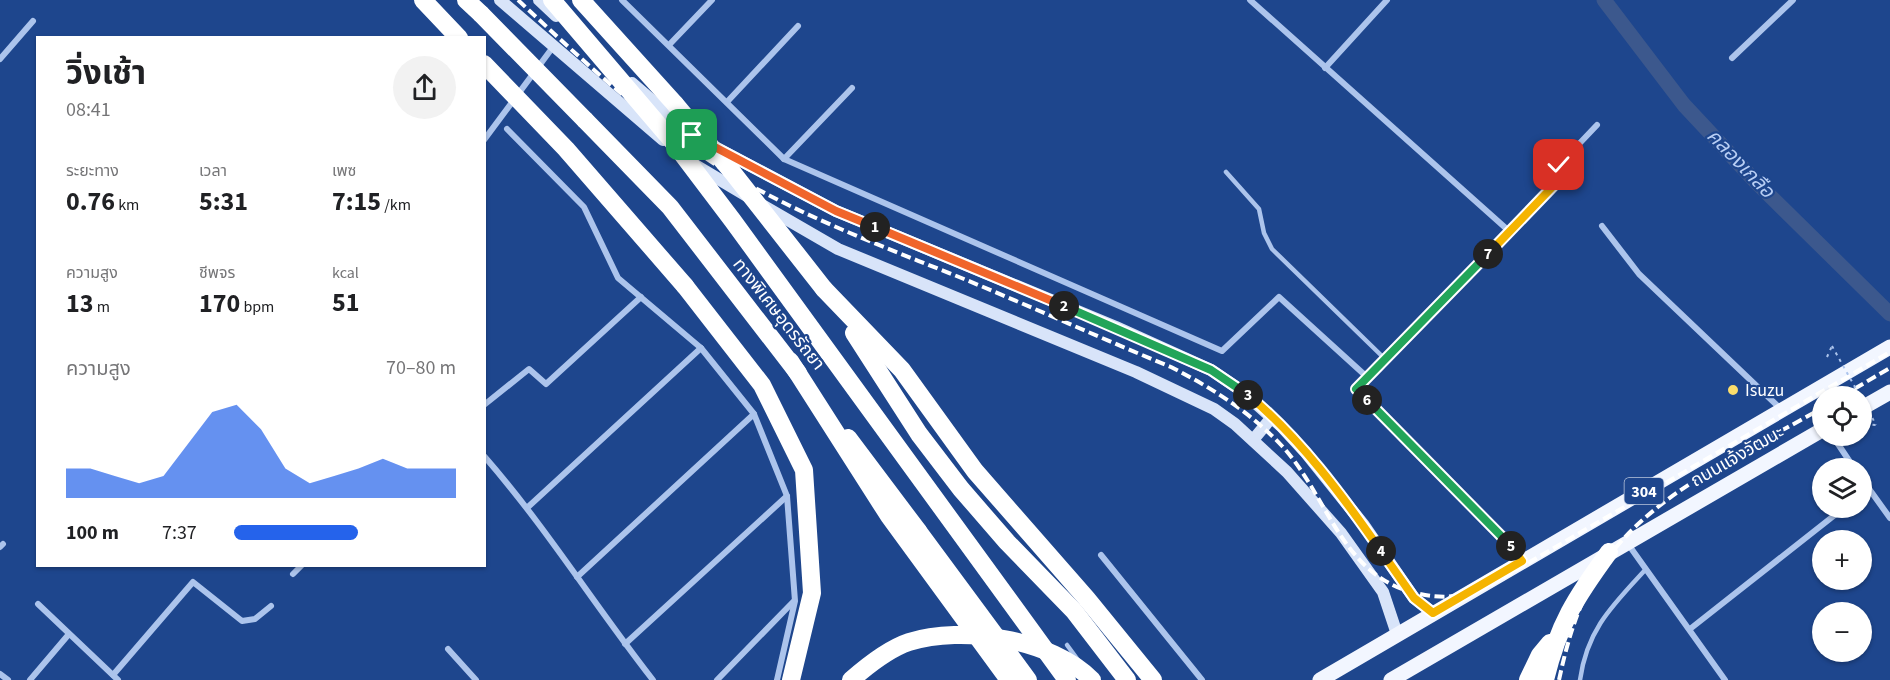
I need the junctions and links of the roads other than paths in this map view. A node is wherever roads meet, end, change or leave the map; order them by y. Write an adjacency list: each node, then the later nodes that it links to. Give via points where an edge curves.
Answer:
1 (423, 0): 14 (highway)
2 (466, 0): 35 (highway, ทางพิเศษอุดรรัถยา, bridge, via 670,207)
3 (500, 0): 16 (main road)
4 (539, 0): 42 (main road, via 692,135 836,211 1211,370)
5 (552, 0): 83 (highway, ทางพิเศษอุดรรัถยา, bridge, via 653,118 733,221)
6 (581, 0): 30 (highway, bridge, via 719,156)
7 (622, 0): 15 (street)
8 (712, 0): 15 (street)
9 (1250, 0): 20 (street)
10 (1387, 0): 20 (street)
11 (1793, 0): 17 (street)
12 (33, 21): 18 (street)
13 (798, 26): 22 (street)
14 (457, 36)
15 (669, 45): 22 (street)
16 (553, 46): 25 (street); 44 (main road, via 689,162 838,249 1190,396 1214,409)
17 (1732, 58)
18 (0, 59)
19 (486, 66): 79 (highway, bridge, via 566,149 685,286 762,385 804,470 812,593)
20 (1326, 68): 29 (street)
21 (852, 88): 26 (street)
22 (727, 102): 26 (street)
23 (1597, 125): 29 (street, via 1559,165 1560,179)
24 (507, 129): 31 (street, via 584,207 618,278)
25 (486, 137)
26 (784, 159): 36 (street, via 1222,351 1279,297)
27 (1226, 172): 34 (lane, via 1259,209 1272,249)
28 (1602, 226): 40 (street, via 1639,274)
29 (1509, 231): 34 (street)
30 (824, 289): 71 (highway, via 902,370 975,471); 85 (highway, via 919,434 961,489 1074,611)
31 (641, 297): 33 (street); 39 (street, via 546,384 529,369)
32 (1890, 347): 40 (main road, ถนนแจ้งวัฒนะ / 304)
33 (701, 348): 41 (street); 48 (street)
34 (1385, 359): 36 (street)
35 (790, 361): 81 (highway, bridge, via 889,516); 82 (highway, ทางพิเศษอุดรรัถยา, bridge)
36 (1367, 377): 54 (street, via 1356,389)
37 (1890, 392): 38 (main road)
38 (1872, 402)
39 (486, 403)
40 (1783, 410): 54 (main road, ถนนแจ้งวัฒนะ / 304)
41 (754, 414): 47 (street); 58 (street)
42 (1272, 417): 44 (main road); 62 (main road, via 1363,524 1414,598)
43 (1812, 436): 51 (main road, ถนนแจ้งวัฒนะ / 304)
44 (1253, 440): 66 (main road, via 1341,533 1383,592)
45 (486, 458): 48 (street)
46 (1872, 494): 50 (street)
47 (787, 496): 59 (street); 67 (street)
48 (528, 507): 58 (street)
49 (1831, 518): 63 (street)
50 (1890, 518)
51 (1626, 542): 52 (main road, ถนนแจ้งวัฒนะ / 304); 56 (street)
52 (1609, 552): 64 (highway); 88 (main road, ถนนแจ้งวัฒนะ / 304)
53 (1101, 555): 86 (street)
54 (1522, 561): 62 (main road, ถนนแจ้งวัฒนะ / 304)
55 (300, 567): 57 (street)
56 (1646, 569): 63 (street); 91 (lane, via 1604,614 1582,662)
57 (293, 574)
58 (578, 577): 67 (street)
59 (795, 601): 77 (street); 78 (street)
60 (38, 604): 65 (street)
61 (271, 606): 72 (street, via 255,619 242,621 193,582)
62 (1433, 613): 66 (main road, ถนนแจ้งวัฒนะ / 304)
63 (1690, 629): 92 (street)
64 (1558, 632): 89 (highway, via 1540,655); 90 (highway)
65 (69, 633): 72 (street); 74 (street)
66 (1397, 634): 87 (main road, ถนนแจ้งวัฒนะ / 304)
67 (625, 644): 76 (street)
68 (1068, 645): 84 (lane)
69 (447, 649): 75 (street)
70 (0, 675): 73 (street)
71 (1150, 677)
72 (116, 678)
73 (8, 680)
74 (30, 680)
75 (476, 680)
76 (653, 680)
77 (717, 680)
78 (777, 680)
79 (791, 680)
80 (851, 680): 84 (highway, bridge, via 866,666 908,642 961,634 1018,642 1078,666)
81 (1009, 680)
82 (1028, 680)
83 (1066, 680)
84 (1092, 680)
85 (1127, 680)
86 (1202, 680)
87 (1320, 680)
88 (1391, 680)
89 (1528, 680)
90 (1545, 680)
91 (1580, 680)
92 (1725, 680)

